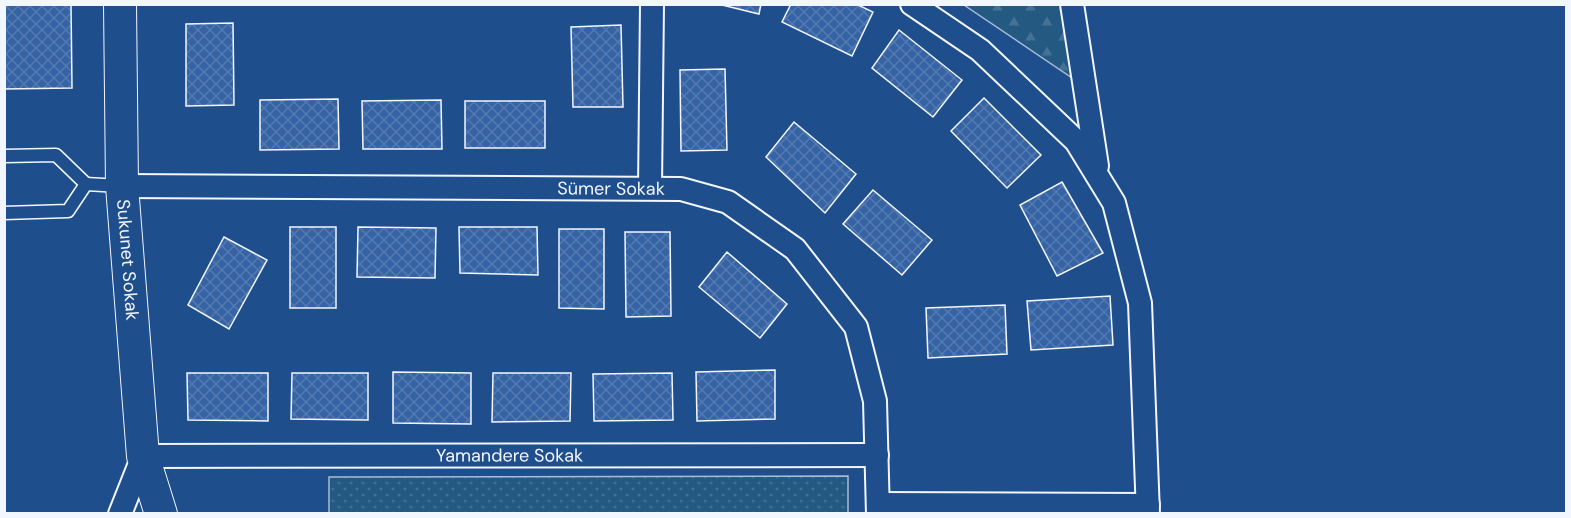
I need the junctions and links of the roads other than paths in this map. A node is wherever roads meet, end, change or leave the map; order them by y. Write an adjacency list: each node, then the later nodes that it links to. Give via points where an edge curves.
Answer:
1 (120, 4): 8 (street, Sukunet Sokak)
2 (652, 4): 9 (street)
3 (912, 4): 6 (street, via 981,50 1076,141)
4 (1072, 4): 6 (street)
5 (4, 156): 7 (lane, via 56,155)
6 (1099, 178): 14 (street, via 1114,203 1140,303)
7 (86, 184): 8 (lane); 10 (lane, via 68,211)
8 (122, 186): 9 (street, Sümer Sokak); 12 (street, Sukunet Sokak)
9 (650, 188): 11 (street, Sümer Sokak, via 681,189 728,202 795,249 856,327 875,401)
10 (4, 213)
11 (877, 455): 12 (street, Yamandere Sokak); 13 (street, Sümer Sokak)
12 (143, 456): 15 (street); 16 (street, Sukunet Sokak)
13 (878, 509): 14 (street)
14 (1148, 509)
15 (120, 513)
16 (160, 513)

